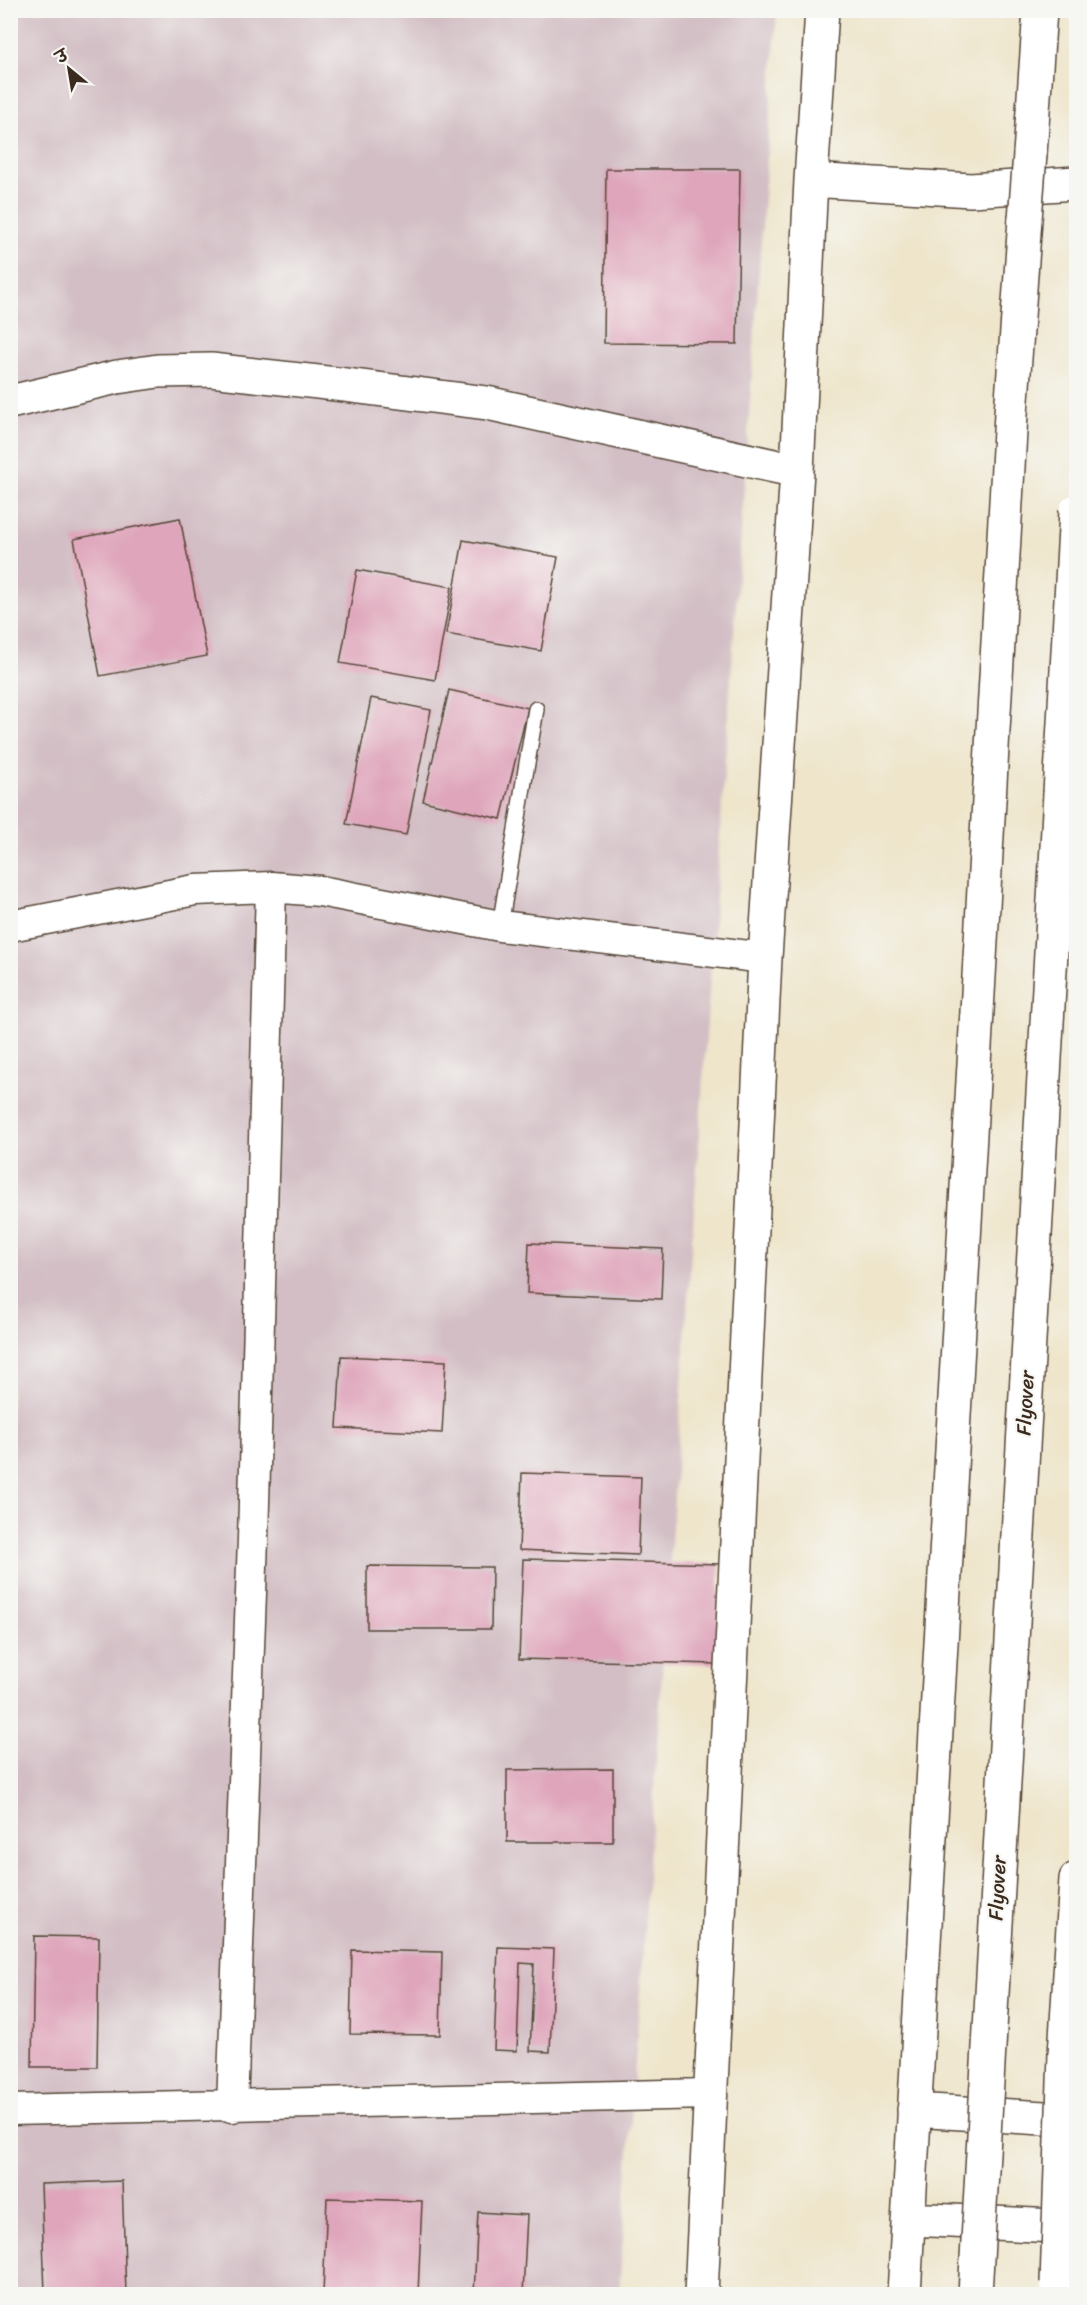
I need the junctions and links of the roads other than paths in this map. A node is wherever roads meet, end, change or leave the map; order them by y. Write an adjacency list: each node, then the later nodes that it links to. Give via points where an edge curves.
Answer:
1 (822, 10): 3 (main road)
2 (1040, 10): 17 (main road, bridge, via 1010,426)
3 (811, 180): 4 (main road, via 971,190); 6 (main road)
4 (1077, 183)
5 (10, 402): 6 (main road, via 117,377 211,370 487,403)
6 (798, 471): 12 (main road)
7 (1077, 511): 24 (main road, Flyover, bridge)
8 (537, 709): 11 (lane)
9 (271, 887): 10 (street, via 195,890); 11 (street, via 320,891); 15 (street)
10 (10, 926)
11 (500, 926): 12 (street)
12 (765, 958): 14 (main road)
13 (1077, 1879): 21 (main road, bridge, via 1065,2054)
14 (710, 2094): 15 (street); 22 (main road)
15 (232, 2107): 16 (street)
16 (10, 2110)
17 (914, 2110): 18 (main road); 19 (main road)
18 (1077, 2120)
19 (909, 2219): 20 (main road); 23 (main road)
20 (1077, 2227)
21 (1057, 2289)
22 (701, 2295)
23 (904, 2295)
24 (975, 2295)

